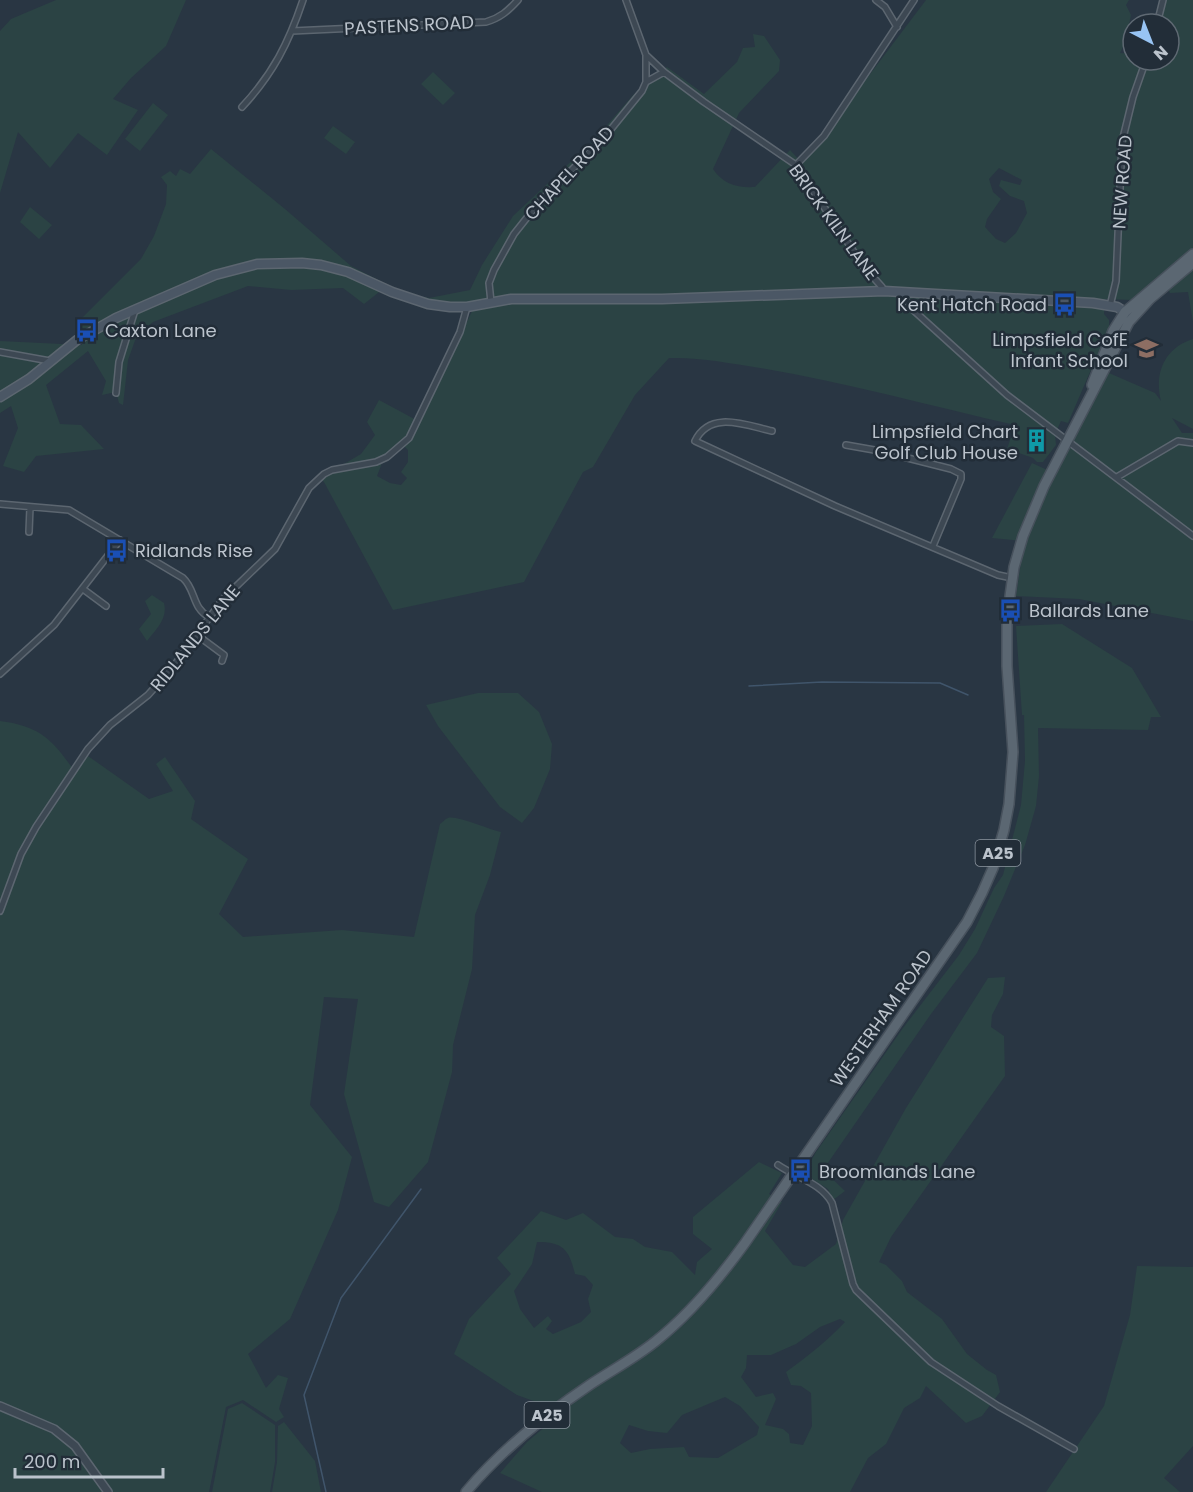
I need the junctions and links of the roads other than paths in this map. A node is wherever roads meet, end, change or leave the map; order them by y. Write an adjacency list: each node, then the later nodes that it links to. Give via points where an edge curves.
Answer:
1 (303, 0): 7 (street)
2 (518, 0): 7 (street, PASTENS ROAD, via 507,12 486,22)
3 (626, 0): 8 (street)
4 (876, 0): 6 (street)
5 (915, 0): 6 (street)
6 (897, 27): 13 (street, via 824,136)
7 (292, 31): 12 (street, via 271,73)
8 (646, 55): 9 (street, BRICK KILN LANE); 11 (street)
9 (664, 72): 11 (street); 13 (street, BRICK KILN LANE)
10 (1142, 72): 19 (street, NEW ROAD, via 1122,142 1116,281)
11 (646, 82): 18 (street, CHAPEL ROAD, via 603,139 551,188 520,226 489,283)
12 (242, 107)
13 (796, 165): 16 (street, BRICK KILN LANE)
14 (1193, 254): 22 (main road, A25)
15 (1193, 263): 22 (main road)
16 (884, 291): 17 (main road); 18 (main road)
17 (902, 292): 19 (main road); 28 (street, via 912,309 1007,394)
18 (491, 302): 20 (main road)
19 (1110, 306): 22 (main road)
20 (467, 307): 21 (main road, via 428,304 321,265 257,264 215,276); 41 (street, RIDLANDS LANE, via 460,332 409,438 376,462 324,474 309,488 274,549)
21 (135, 310): 24 (main road, via 77,340); 25 (street, via 119,362)
22 (1127, 318): 28 (main road, WESTERHAM ROAD / A25)
23 (0, 352): 24 (street)
24 (50, 361): 26 (main road)
25 (116, 393)
26 (0, 397)
27 (772, 430): 37 (street, via 717,422 709,424 695,441)
28 (1069, 436): 31 (street); 38 (main road, WESTERHAM ROAD / A25, via 1029,519)
29 (1193, 443): 31 (street, via 1178,441)
30 (846, 445): 37 (street, via 961,474)
31 (1118, 477): 35 (street)
32 (0, 504): 33 (street)
33 (30, 507): 34 (street); 36 (street, via 69,510)
34 (29, 532)
35 (1193, 536)
36 (120, 540): 39 (street); 41 (street, via 183,578 198,610)
37 (933, 546): 38 (street)
38 (1012, 578): 47 (main road, WESTERHAM ROAD / A25, via 1006,632 1012,777 995,862 959,934)
39 (83, 589): 40 (street); 44 (street, via 54,625)
40 (106, 606)
41 (209, 617): 42 (street, RIDLANDS LANE)
42 (197, 635): 43 (street, via 223,658); 45 (street, RIDLANDS LANE, via 148,695 88,748 21,854)
43 (231, 649)
44 (0, 674)
45 (0, 911)
46 (778, 1165): 47 (street)
47 (792, 1175): 49 (street, via 826,1193 854,1286 889,1323 931,1362); 51 (main road, WESTERHAM ROAD / A25, via 727,1268 686,1314 639,1354 538,1421)
48 (0, 1406): 50 (street, via 54,1429 75,1446)
49 (1074, 1449)
50 (108, 1492)
51 (466, 1492)

